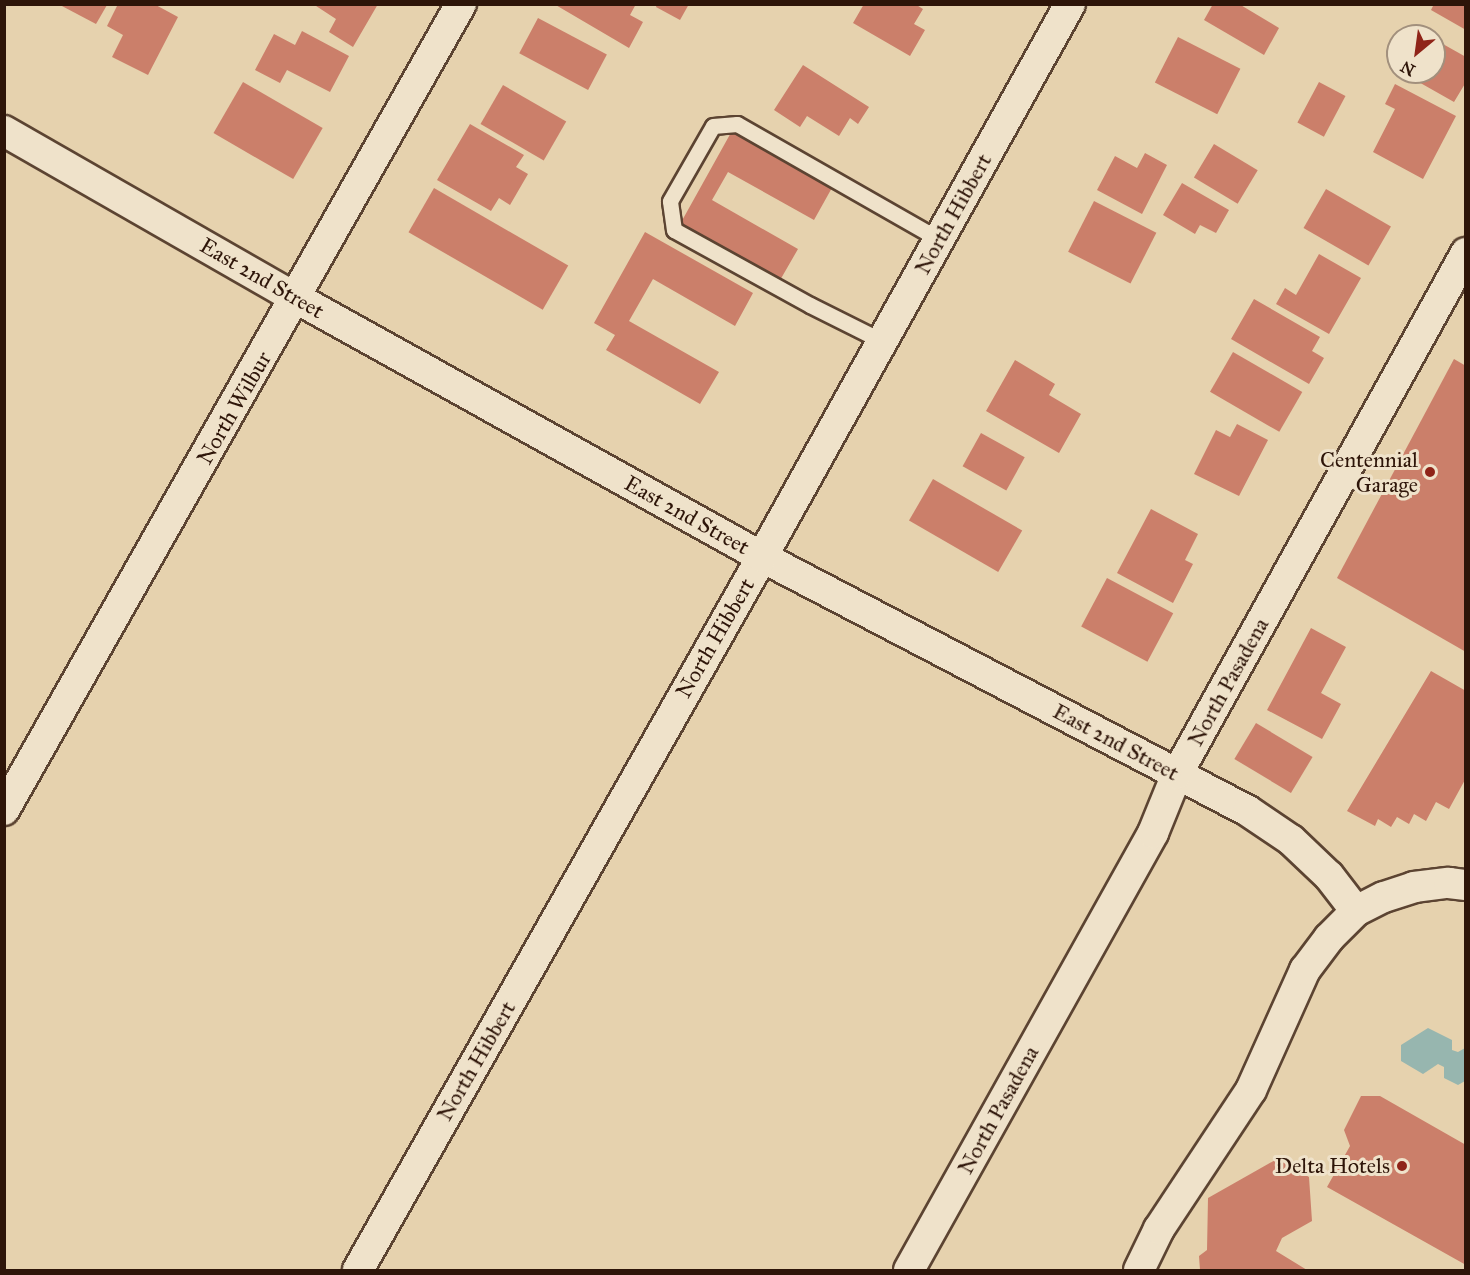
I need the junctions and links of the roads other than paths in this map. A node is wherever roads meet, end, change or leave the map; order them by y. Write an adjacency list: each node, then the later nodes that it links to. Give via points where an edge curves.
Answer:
1 (461, 4): 6 (street, North Wilbur)
2 (1070, 4): 4 (street, North Hibbert)
3 (4, 131): 6 (street, East 2nd Street)
4 (939, 239): 7 (street, North Hibbert); 7 (lane, via 737,124 713,126 670,201 674,230)
5 (1466, 253): 9 (street, North Pasadena)
6 (296, 298): 8 (street, East 2nd Street); 10 (street, North Wilbur)
7 (882, 341): 8 (street, North Hibbert)
8 (762, 557): 9 (street, East 2nd Street); 13 (street, North Hibbert)
9 (1177, 774): 12 (street, East 2nd Street, via 1248,811 1291,840 1329,876); 14 (street, North Pasadena, via 1153,832)
10 (4, 810)
11 (1466, 885): 12 (street, via 1414,887)
12 (1356, 911): 15 (street, via 1305,970 1259,1076 1159,1229)
13 (358, 1270)
14 (909, 1270)
15 (1139, 1270)

